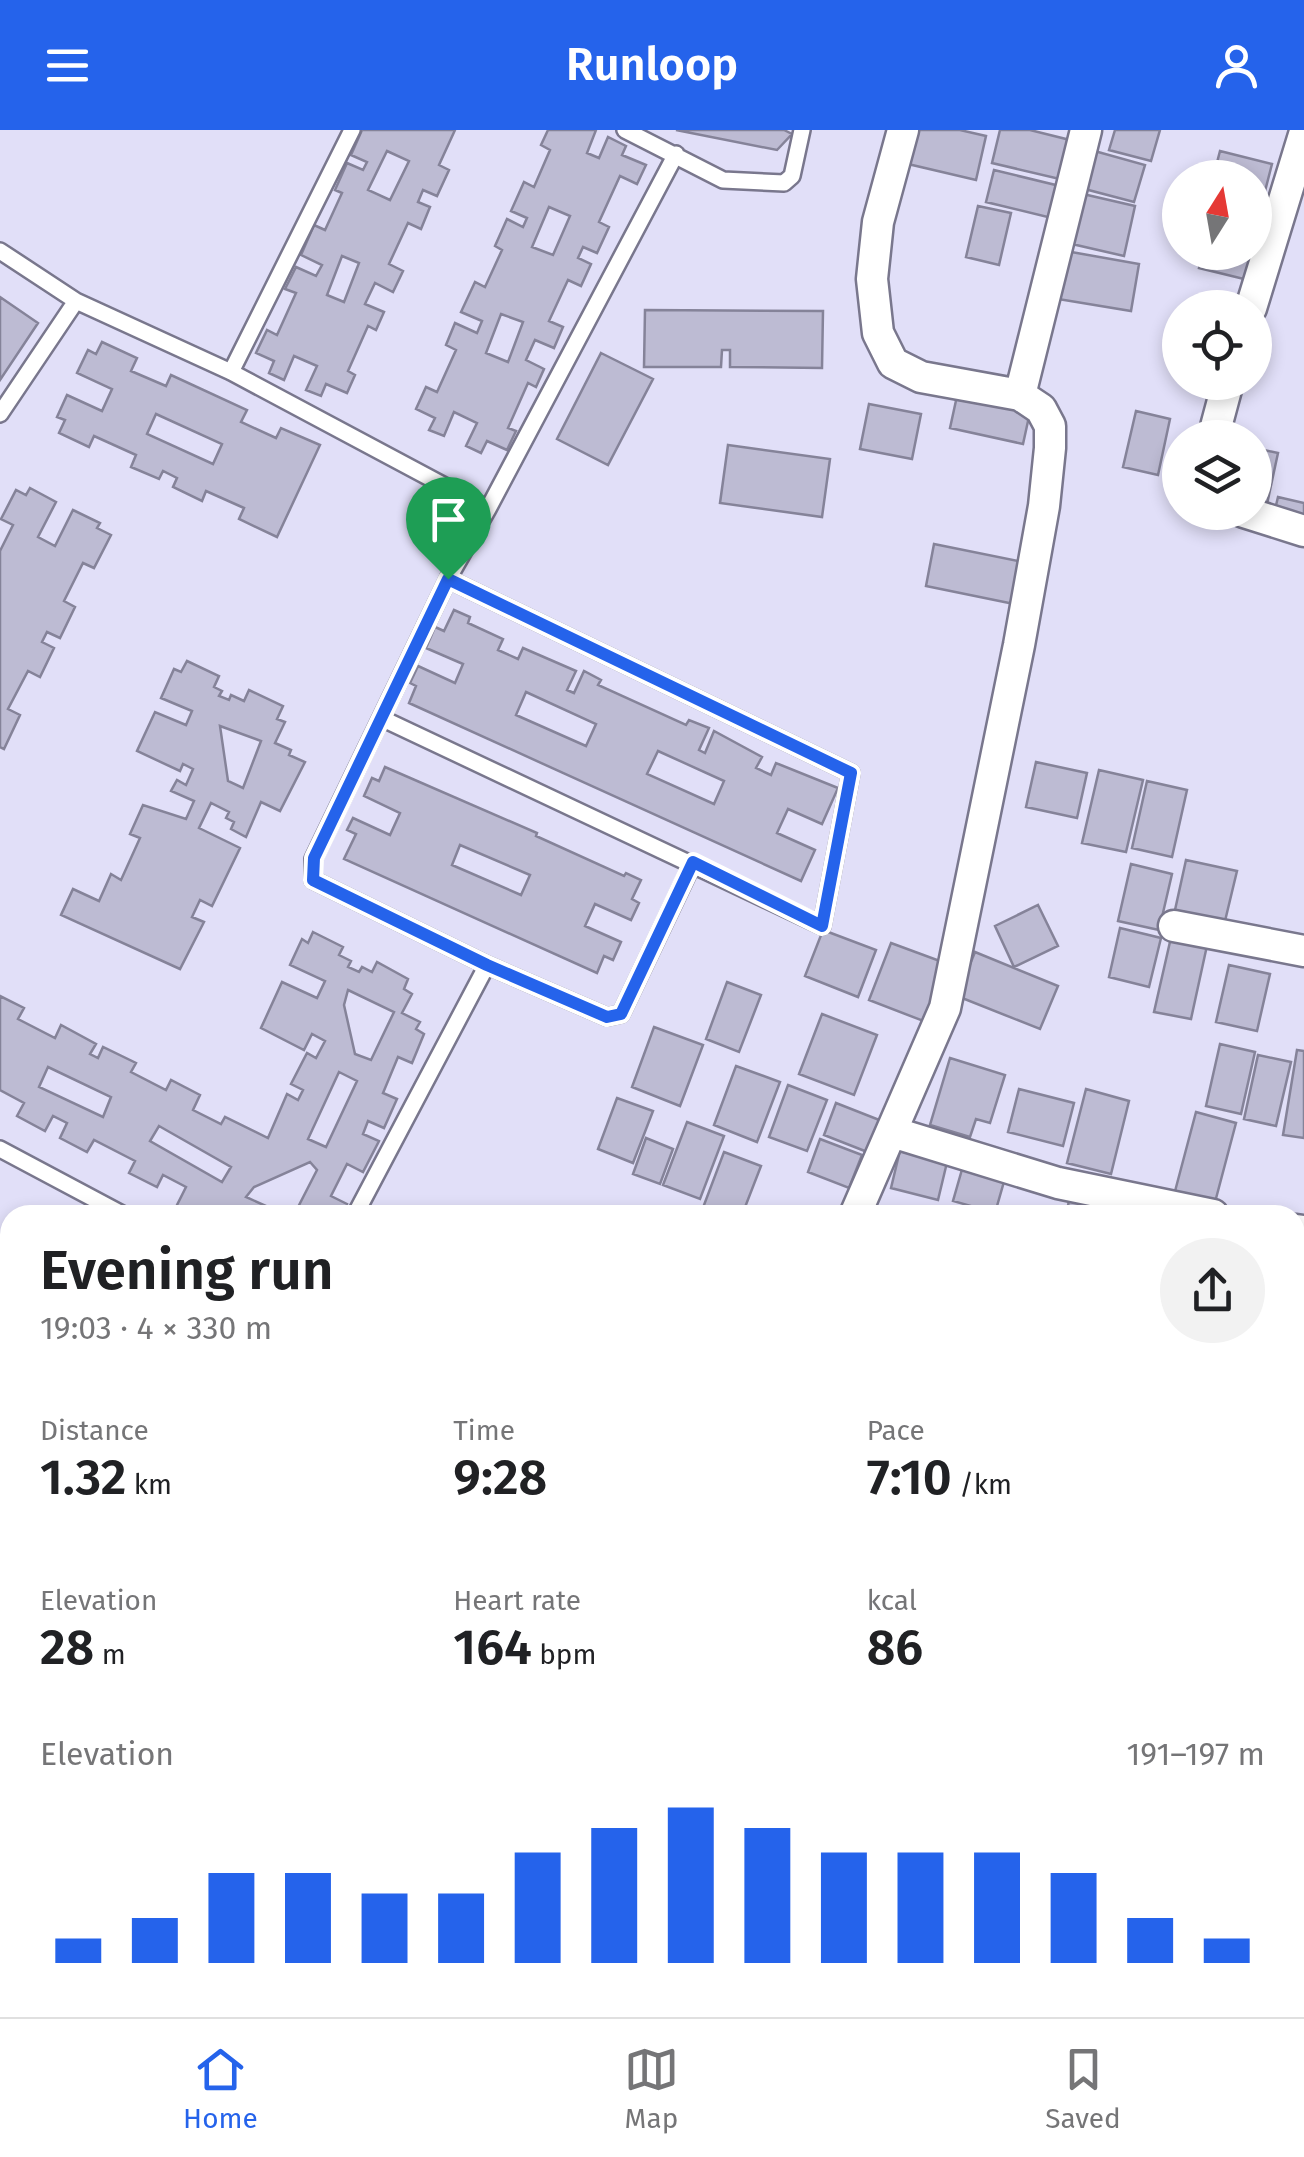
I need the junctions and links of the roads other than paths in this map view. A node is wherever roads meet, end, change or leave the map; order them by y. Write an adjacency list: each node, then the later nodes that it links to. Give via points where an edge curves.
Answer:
1 (352, 130): 13 (lane)
2 (625, 130): 8 (lane)
3 (670, 130): 8 (lane)
4 (802, 130): 8 (lane, via 792,176 784,183 722,180)
5 (903, 130): 14 (street, via 878,222 872,279 878,333 893,362 921,377)
6 (1086, 130): 14 (street)
7 (1304, 135): 9 (street)
8 (671, 151): 16 (lane)
9 (1295, 196): 11 (street)
10 (0, 251): 12 (lane)
11 (1258, 290)
12 (76, 301): 13 (lane); 15 (lane)
13 (230, 372): 16 (lane)
14 (1020, 395): 25 (street, via 1042,409 1050,426 1044,506 945,1008)
15 (0, 414)
16 (488, 509): 19 (lane)
17 (1272, 521): 18 (street)
18 (1304, 531)
19 (448, 579): 20 (lane); 21 (lane, via 851,773 822,926)
20 (381, 718): 21 (lane); 24 (lane, via 314,858 313,880)
21 (693, 862): 24 (lane, via 621,1014 607,1017)
22 (1174, 926): 23 (street)
23 (1304, 952)
24 (487, 965): 28 (lane)
25 (892, 1132): 29 (street); 30 (street, via 1031,1176)
26 (0, 1149): 27 (lane)
27 (105, 1205)
28 (360, 1205)
29 (860, 1205)
30 (1166, 1205)

